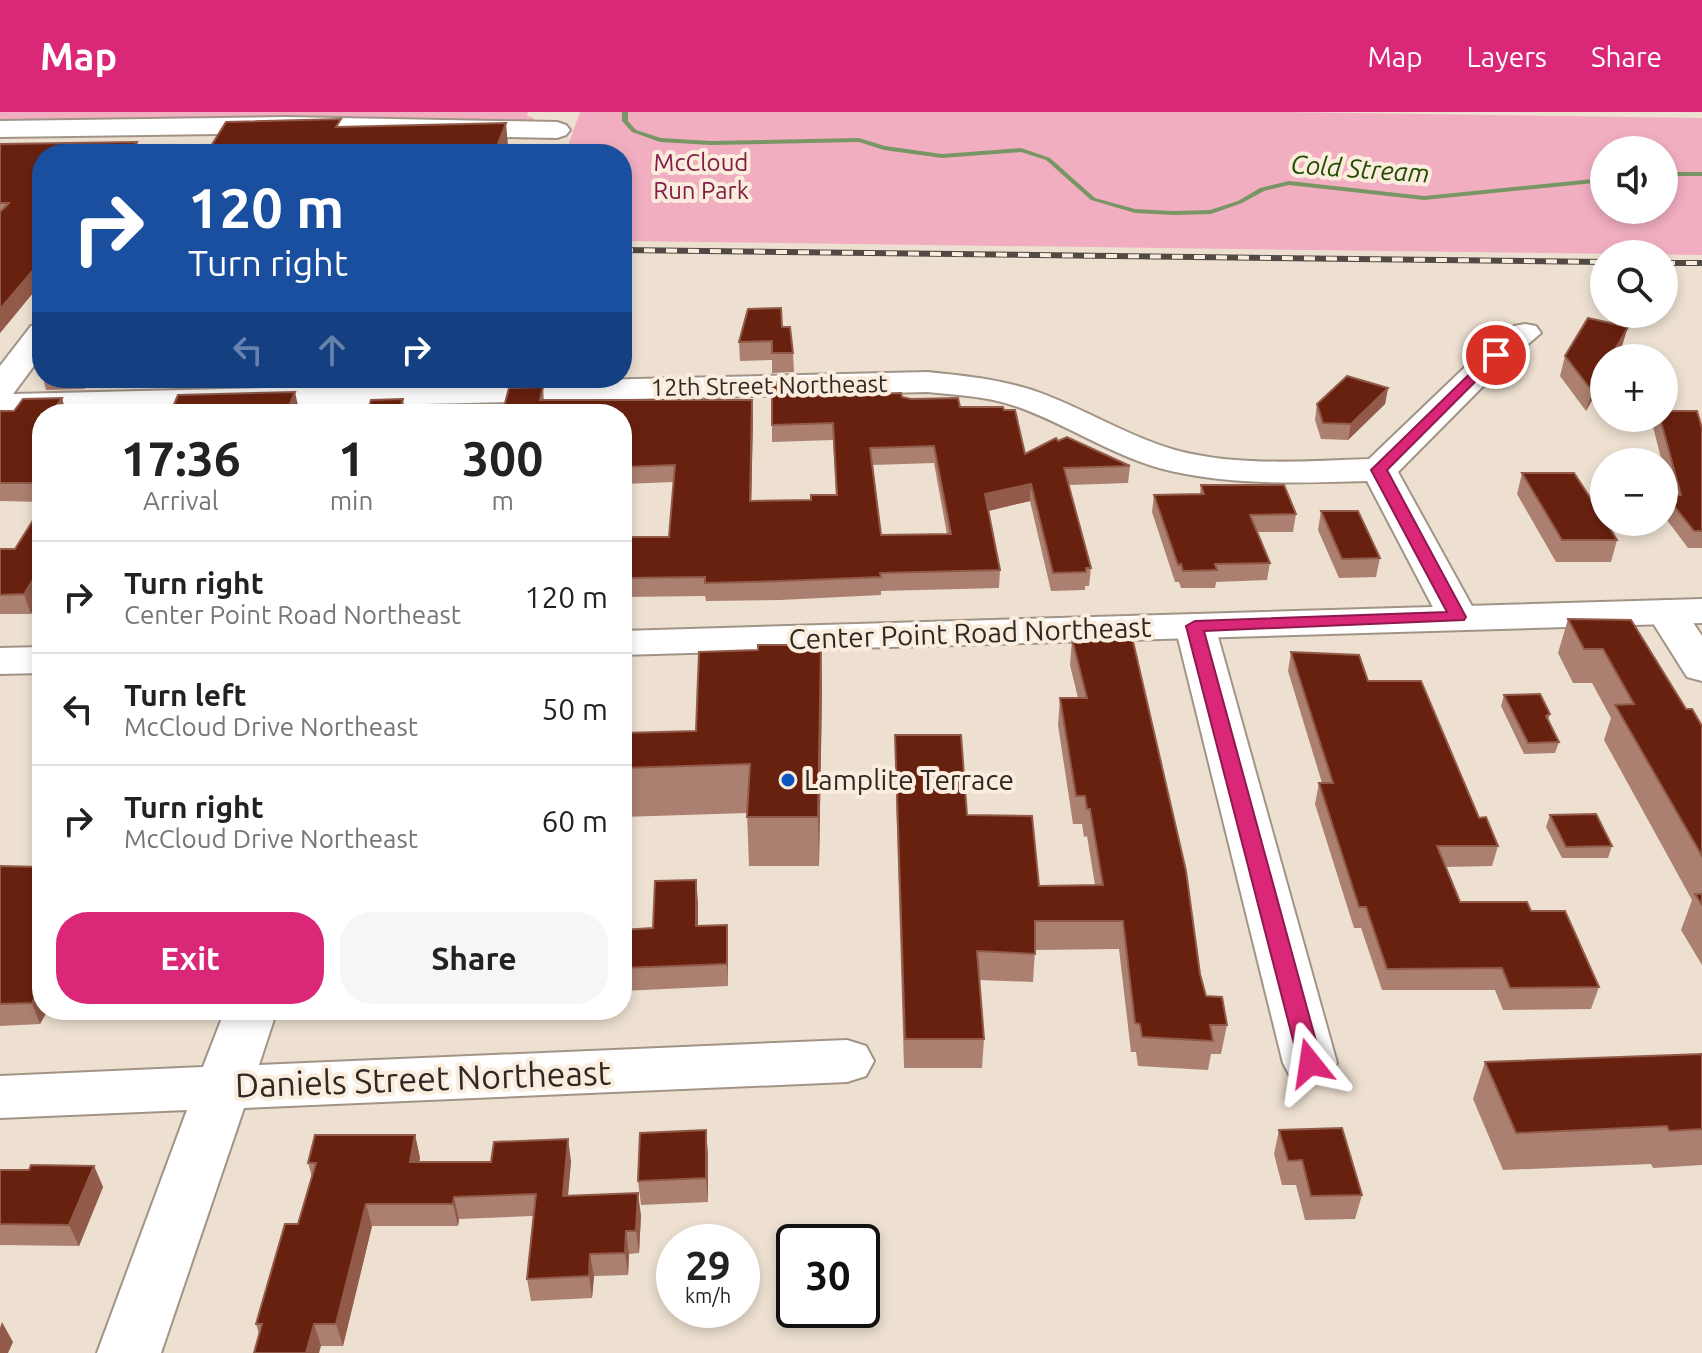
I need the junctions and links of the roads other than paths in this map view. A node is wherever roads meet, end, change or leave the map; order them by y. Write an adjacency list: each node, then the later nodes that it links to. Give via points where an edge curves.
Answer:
1 (207, 126): 2 (street); 3 (street); 4 (street)
2 (0, 129)
3 (557, 132)
4 (192, 144)
5 (1525, 333): 10 (street)
6 (32, 346): 7 (street)
7 (0, 388)
8 (461, 395): 9 (street, 12th Street Northeast); 10 (street, 12th Street Northeast, via 927,382 986,388 1034,402 1128,447 1173,461 1221,469)
9 (0, 404)
10 (1379, 470): 12 (street)
11 (1684, 611): 12 (street, Center Point Road Northeast); 17 (street)
12 (1458, 617): 13 (street, Center Point Road Northeast)
13 (1195, 626): 14 (street, Center Point Road Northeast); 20 (street)
14 (632, 643)
15 (32, 660): 16 (street)
16 (0, 661)
17 (1702, 668)
18 (247, 1020): 21 (street)
19 (847, 1061): 21 (street, Daniels Street Northeast)
20 (1310, 1063)
21 (224, 1087): 22 (street, Daniels Street Northeast); 23 (street)
22 (0, 1097)
23 (129, 1353)

